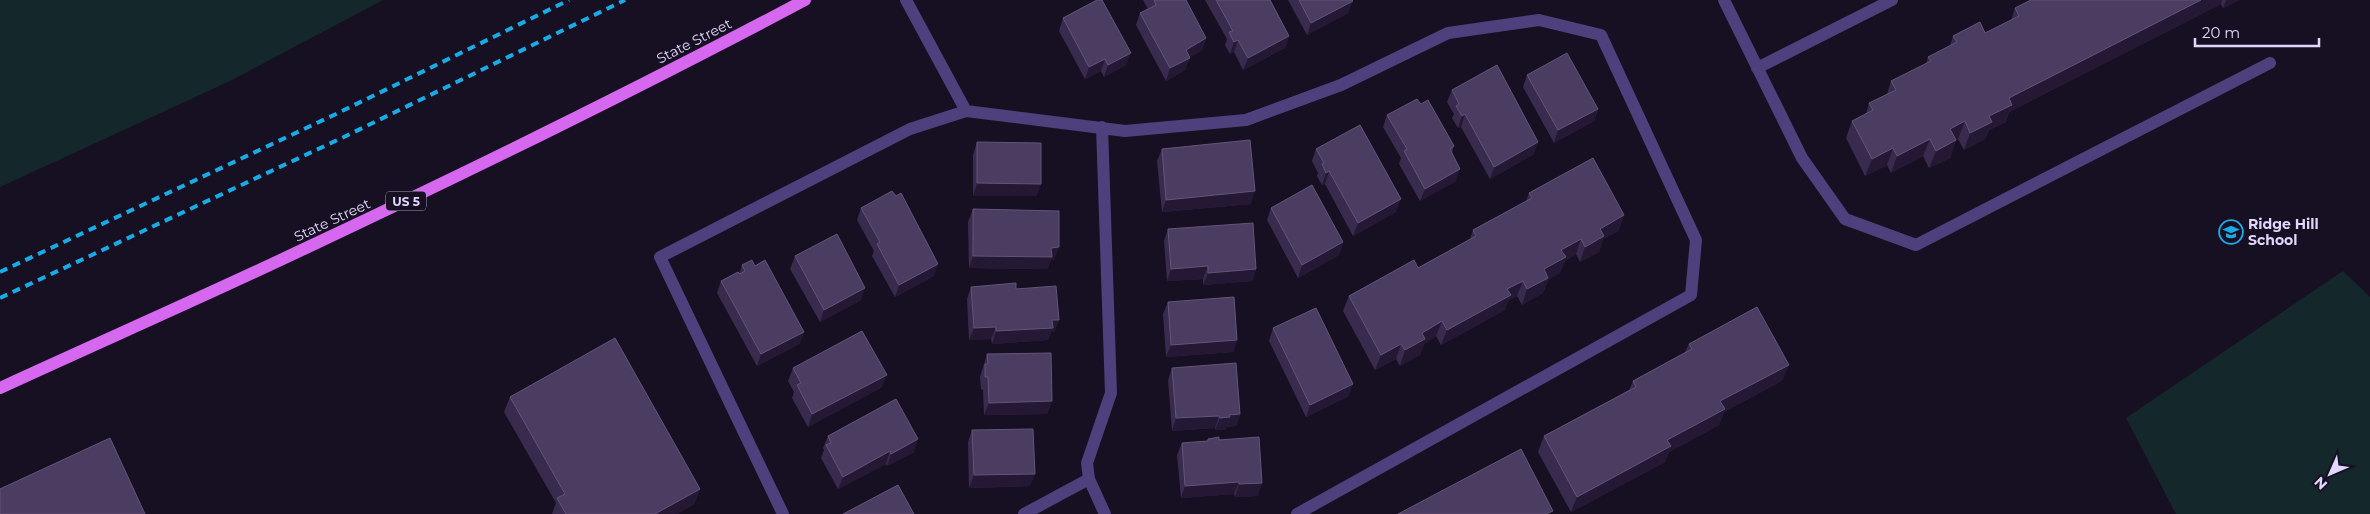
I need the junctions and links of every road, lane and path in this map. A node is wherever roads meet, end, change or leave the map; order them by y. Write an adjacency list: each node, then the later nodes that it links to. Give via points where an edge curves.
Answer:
1 (805, 0): 9 (main road, State Street / US 5, via 506,153 304,250)
2 (906, 0): 7 (lane)
3 (1724, 0): 6 (lane)
4 (1892, 0): 6 (lane)
5 (2270, 63): 6 (lane, via 1916,245 1845,219 1802,158)
6 (1757, 68)
7 (966, 111): 8 (lane); 11 (lane, via 910,129 660,257)
8 (1102, 127): 10 (lane, via 1111,393 1087,463); 14 (lane, via 1125,131 1246,120 1341,85 1448,33 1540,20 1602,35 1696,240 1691,295)
9 (0, 388)
10 (1089, 480): 12 (lane); 13 (lane)
11 (783, 514)
12 (1024, 514)
13 (1105, 514)
14 (1297, 514)

